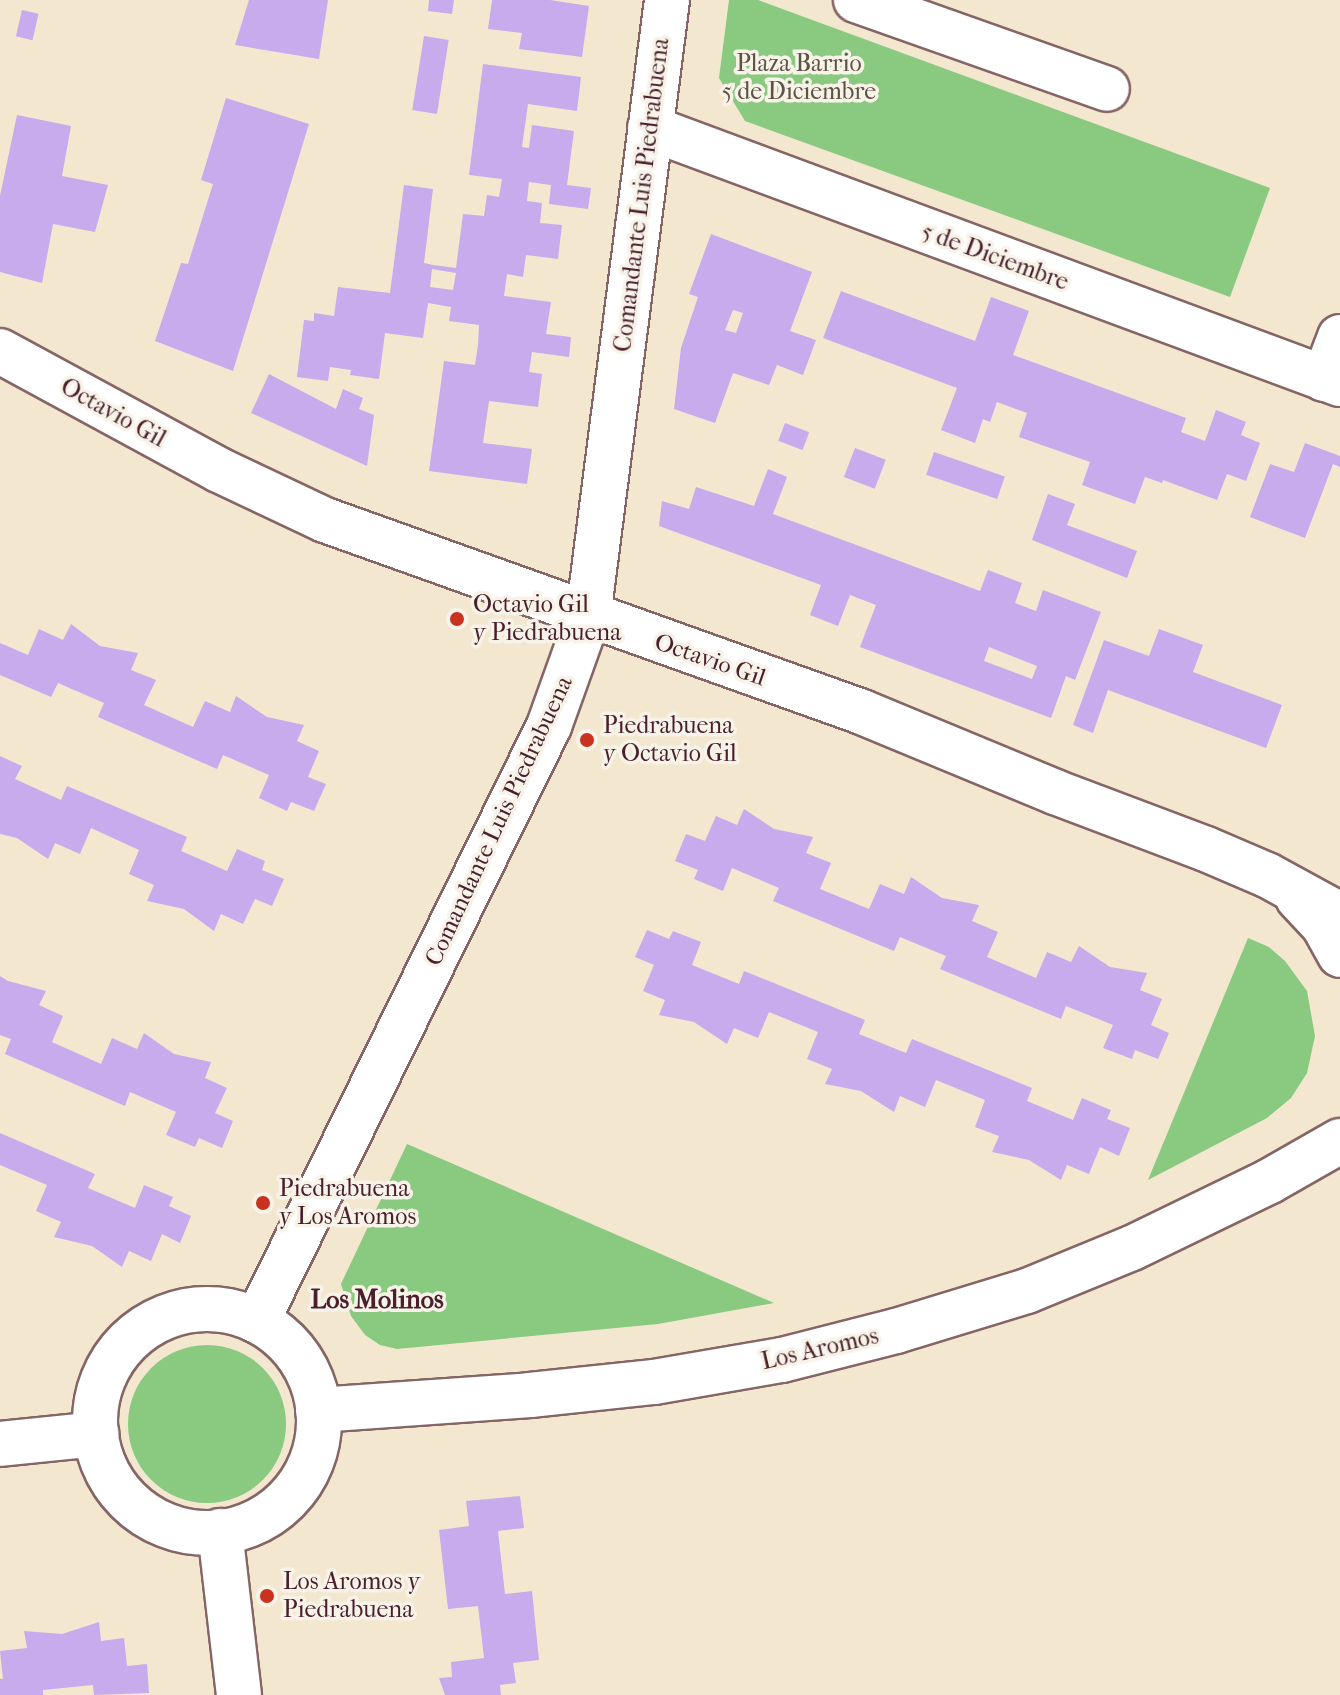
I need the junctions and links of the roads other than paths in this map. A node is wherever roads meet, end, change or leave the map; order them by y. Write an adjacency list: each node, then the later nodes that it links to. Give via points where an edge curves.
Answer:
1 (667, 0): 4 (street, Comandante Luis Piedrabuena)
2 (856, 0): 3 (street)
3 (1107, 89)
4 (650, 128): 7 (street, 5 de Diciembre); 8 (street, Comandante Luis Piedrabuena)
5 (1340, 337): 7 (street)
6 (0, 351): 8 (street, Octavio Gil, via 274,498)
7 (1332, 381)
8 (588, 617): 9 (street, Octavio Gil, via 862,712); 16 (street, Comandante Luis Piedrabuena, via 549,726)
9 (1267, 875): 10 (street, Octavio Gil); 11 (street, via 1311,911)
10 (1340, 915)
11 (1340, 955)
12 (1340, 1106): 15 (street, Los Aromos, via 1329,1128)
13 (1340, 1141): 15 (street, Los Aromos)
14 (1340, 1155): 15 (street, Los Aromos)
15 (1290, 1170): 17 (street, Los Aromos, via 1186,1224 1027,1291 852,1343 654,1382)
16 (257, 1321): 17 (street, via 296,1351 311,1378); 18 (street, via 216,1309 186,1311 131,1337 111,1361 99,1389)
17 (318, 1410): 20 (street, via 310,1467 293,1493 270,1514)
18 (96, 1434): 19 (street); 20 (street, via 110,1477 129,1501 154,1520 182,1530)
19 (0, 1444)
20 (220, 1531): 21 (street)
21 (239, 1695)

